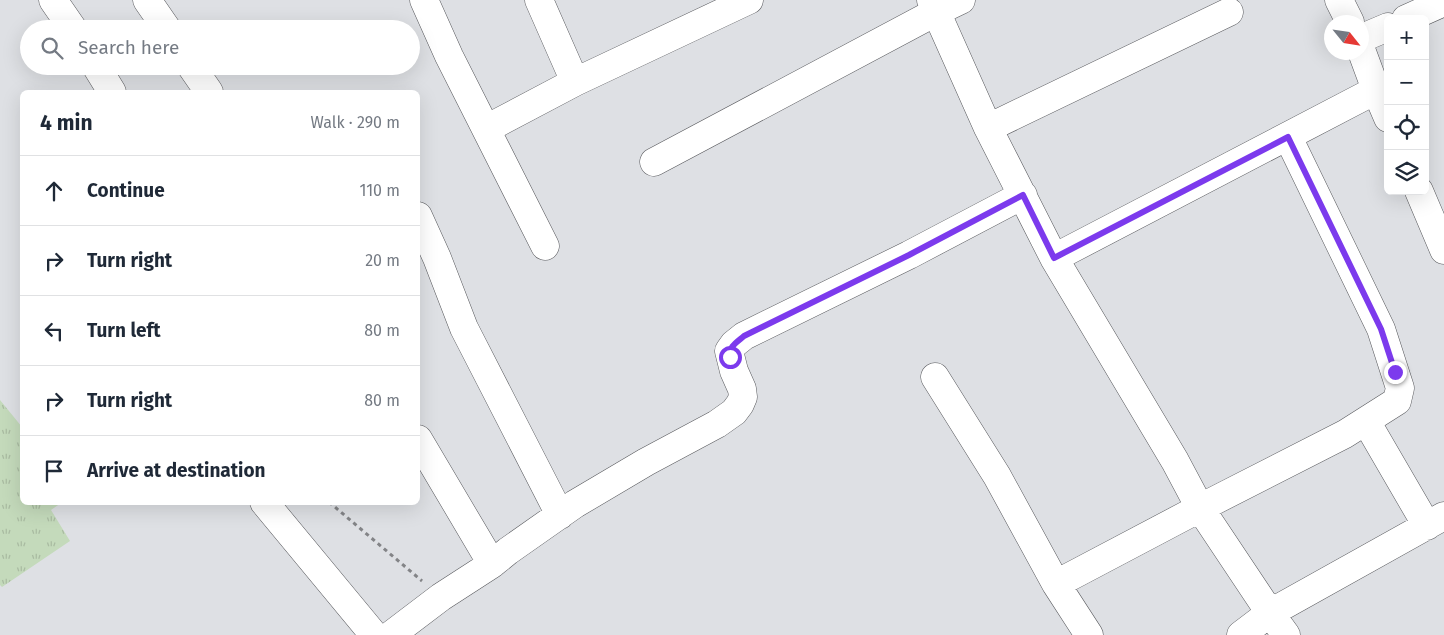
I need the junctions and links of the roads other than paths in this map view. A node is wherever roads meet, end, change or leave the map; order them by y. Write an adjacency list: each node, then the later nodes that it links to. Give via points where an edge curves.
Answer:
1 (53, 0): 13 (street)
2 (147, 0): 14 (street)
3 (424, 0): 25 (street)
4 (539, 0): 20 (street)
5 (749, 0): 20 (street)
6 (961, 0): 9 (street)
7 (1339, 0): 11 (street)
8 (1444, 2): 12 (street)
9 (934, 6): 26 (street); 28 (street)
10 (1229, 12): 26 (street)
11 (1346, 15)
12 (1415, 15)
13 (67, 20)
14 (161, 20)
15 (1384, 29): 16 (street)
16 (1369, 35)
17 (1365, 60): 23 (street)
18 (102, 75): 21 (street)
19 (197, 75): 22 (street)
20 (575, 82): 25 (street)
21 (111, 90)
22 (208, 90)
23 (1376, 90): 24 (street); 27 (street)
24 (1384, 109)
25 (486, 128): 32 (street)
26 (988, 128): 29 (street)
27 (1288, 137): 34 (street); 36 (street, via 1381,329 1400,388 1397,401)
28 (654, 162)
29 (1023, 195): 34 (street); 40 (street, via 744,336 730,351 743,396 734,412)
30 (1421, 195): 33 (street)
31 (420, 220): 40 (street, via 464,328)
32 (545, 246)
33 (1444, 250)
34 (1054, 258): 39 (street)
35 (935, 376): 43 (street, via 997,476)
36 (1366, 421): 39 (street); 41 (street)
37 (420, 442): 42 (street)
38 (266, 505): 45 (street)
39 (1200, 508): 43 (street); 44 (street)
40 (560, 515): 42 (street)
41 (1436, 521): 44 (street)
42 (492, 564): 46 (street)
43 (1056, 584): 47 (street)
44 (1270, 613): 48 (street); 49 (street)
45 (374, 635)
46 (391, 635)
47 (1089, 635)
48 (1241, 635)
49 (1286, 635)

